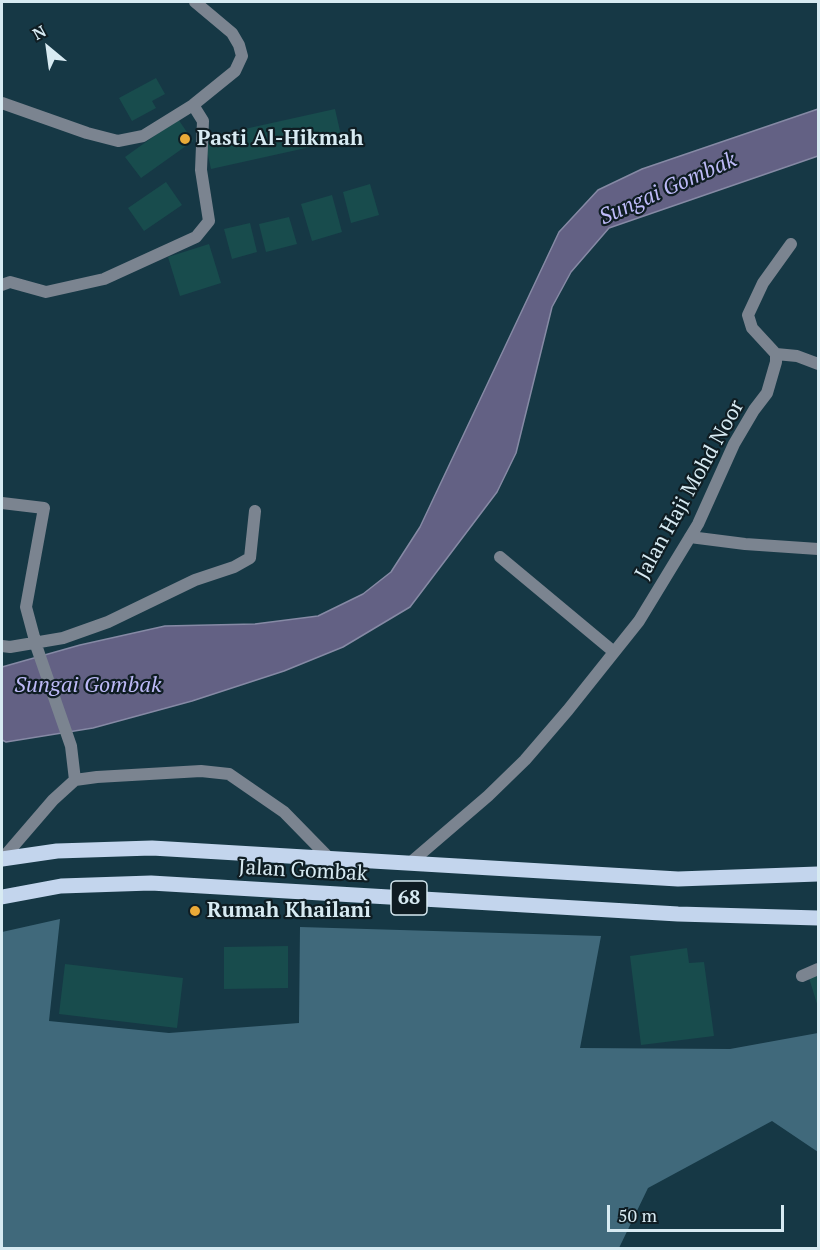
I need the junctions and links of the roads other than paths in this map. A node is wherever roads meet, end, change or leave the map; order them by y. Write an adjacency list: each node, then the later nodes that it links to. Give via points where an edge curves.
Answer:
1 (195, 2): 3 (street, via 232,33 242,56 235,71)
2 (2, 103): 3 (street, via 118,141 143,136)
3 (193, 105): 5 (street, via 203,122 201,170 209,221 196,237 104,279 46,292 10,282)
4 (791, 244): 6 (street, via 763,283 748,315 752,328)
5 (2, 285)
6 (776, 354): 7 (street); 10 (street, Jalan Haji Mohd Noor, via 767,393 734,444)
7 (819, 364)
8 (2, 503): 13 (street, via 44,508 26,607)
9 (255, 511): 13 (street, via 250,558 108,622)
10 (690, 537): 11 (street); 15 (street, Jalan Haji Mohd Noor, via 639,621)
11 (819, 549)
12 (501, 557): 15 (street)
13 (37, 645): 14 (street); 16 (street, via 71,746)
14 (2, 646)
15 (614, 652): 19 (street, Jalan Haji Mohd Noor, via 525,760)
16 (75, 780): 17 (street); 18 (street, via 201,771 230,774 284,812)
17 (2, 858): 18 (main road, Jalan Gombak / 68, via 57,850 152,848)
18 (330, 859): 19 (main road, Jalan Gombak / 68)
19 (410, 863): 20 (main road, Jalan Gombak / 68, via 678,879)
20 (819, 874)
21 (2, 897): 22 (main road, Jalan Gombak / 68, via 61,886 151,883 678,914)
22 (819, 918)
23 (819, 969): 24 (street)
24 (802, 976)

